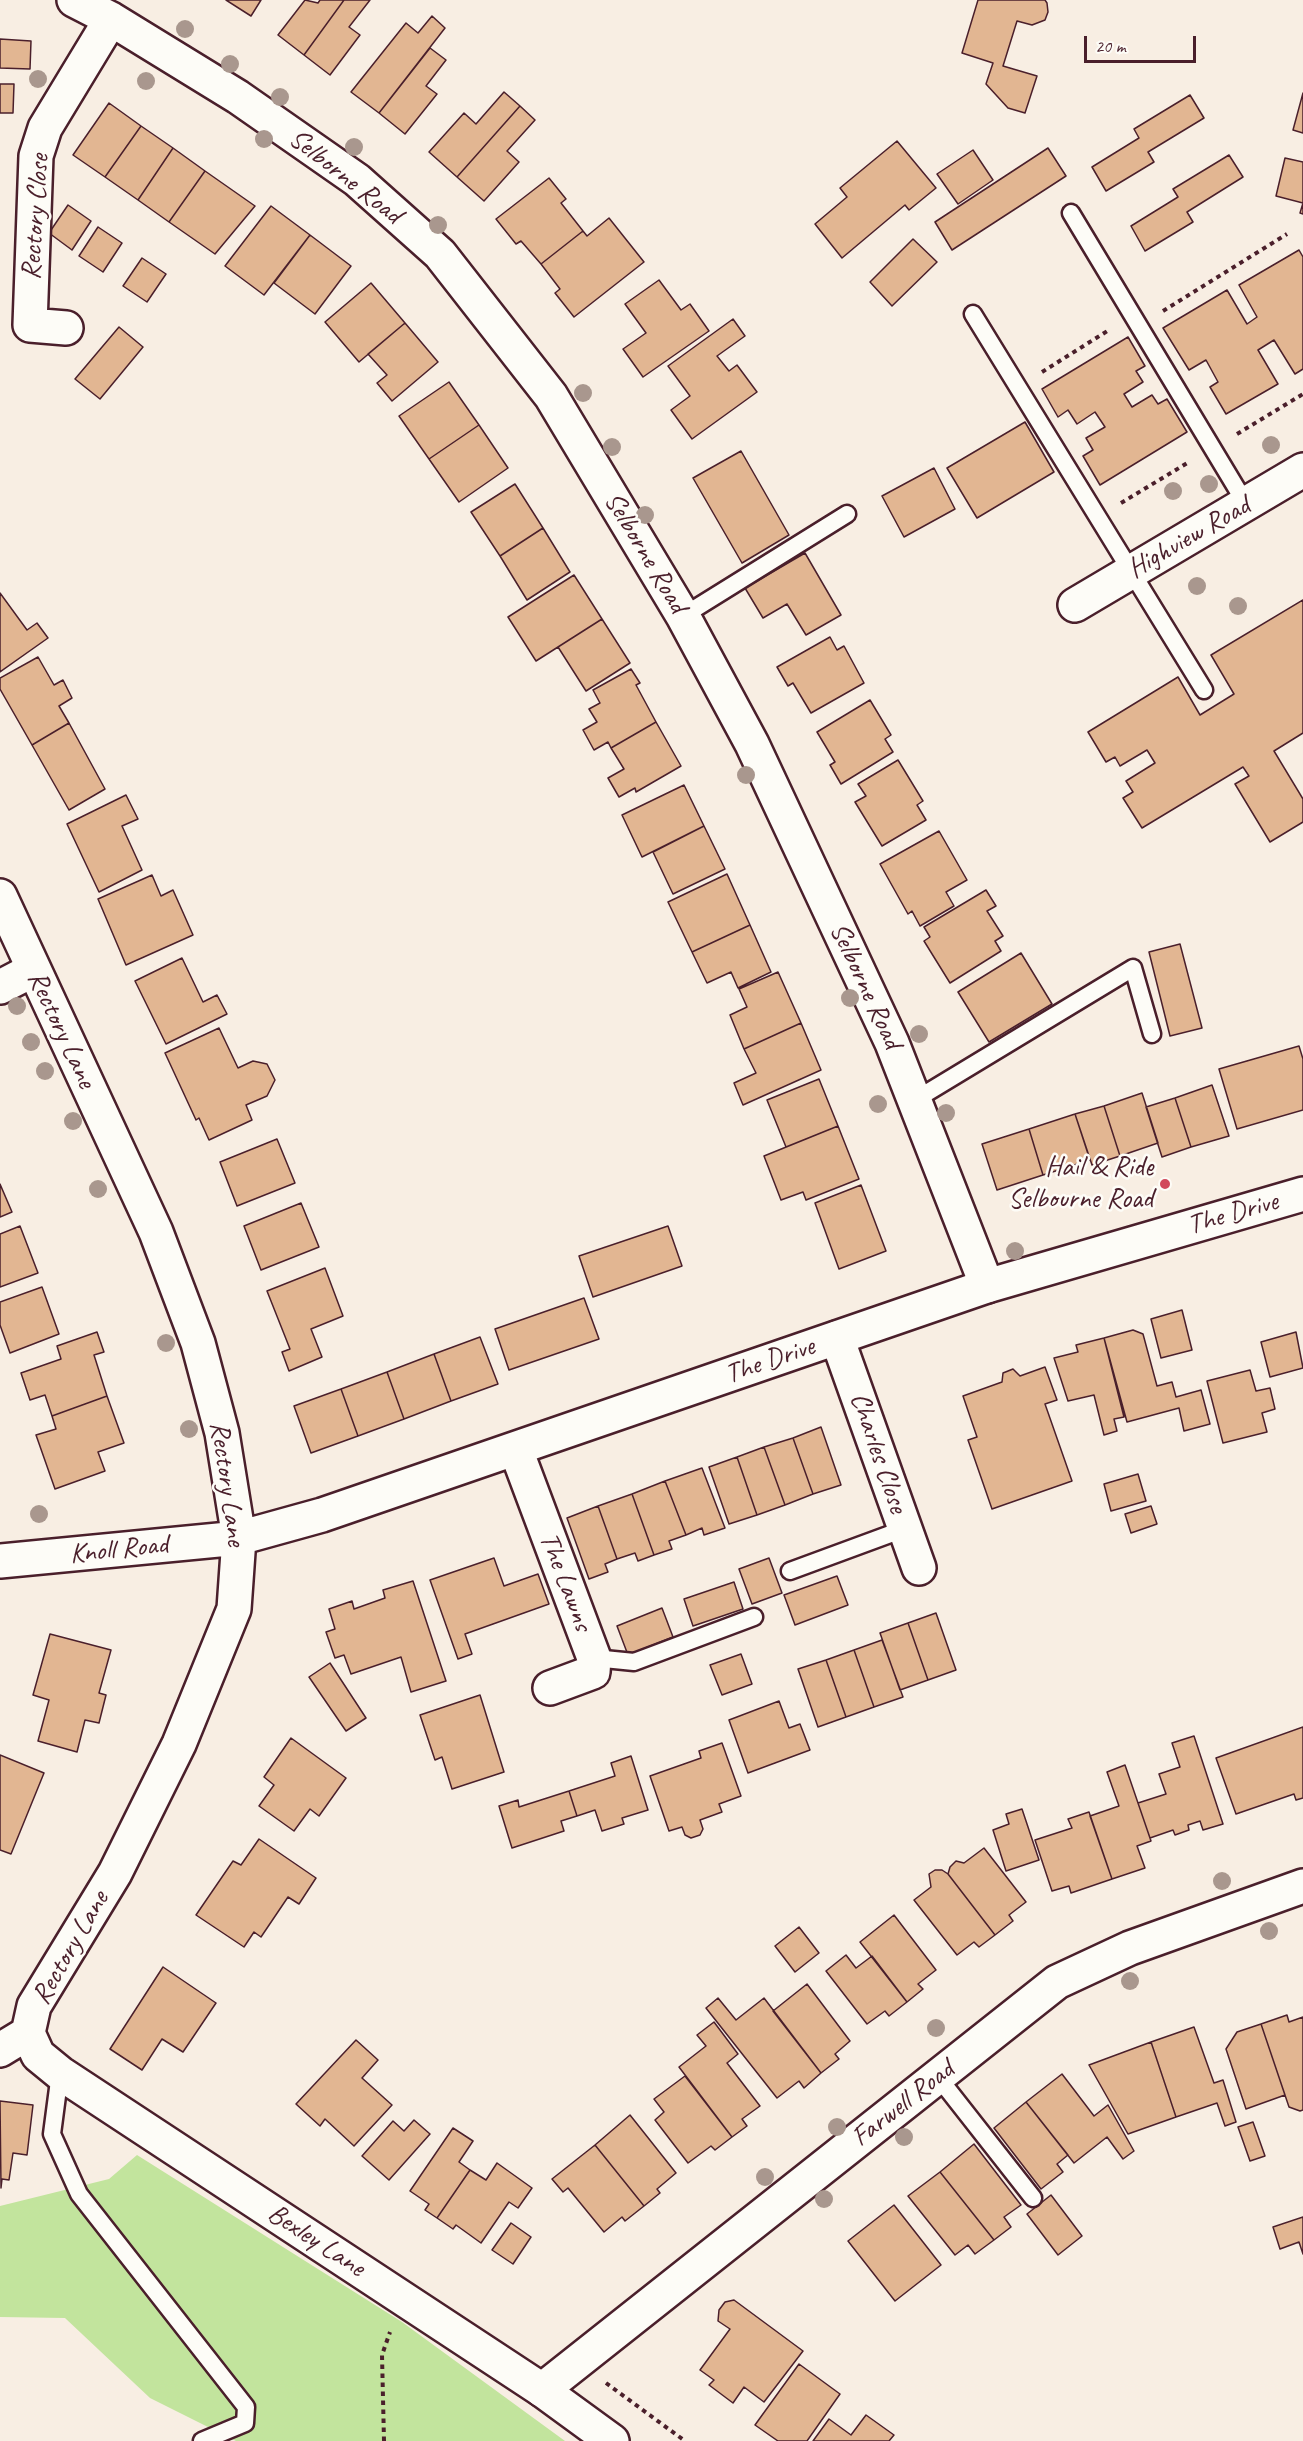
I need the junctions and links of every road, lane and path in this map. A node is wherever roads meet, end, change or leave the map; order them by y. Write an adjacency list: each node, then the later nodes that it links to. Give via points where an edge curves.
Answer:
1 (74, 0): 2 (street, Selborne Road)
2 (111, 19): 7 (street, Rectory Close, via 45,128 36,156 30,326); 14 (street, Selborne Road, via 238,97 357,180 440,254 551,396)
3 (1071, 213): 6 (lane)
4 (1287, 234): 6 (path)
5 (973, 314): 8 (lane)
6 (1136, 321): 8 (path); 10 (lane)
7 (66, 328)
8 (1018, 387): 12 (lane)
9 (1303, 470): 10 (street, Highview Road)
10 (1246, 504): 12 (street, Highview Road)
11 (847, 514): 14 (lane)
12 (1132, 571): 13 (street, Highview Road); 15 (lane)
13 (1075, 605)
14 (683, 616): 20 (street, Selborne Road, via 752,744)
15 (1204, 690)
16 (0, 896): 17 (street, Rectory Lane)
17 (33, 970): 18 (street); 26 (street, Rectory Lane, via 152,1222 198,1343 222,1433)
18 (0, 987)
19 (1152, 1034): 20 (lane, via 1133,968)
20 (915, 1100): 22 (street, Selborne Road)
21 (1303, 1194): 22 (street, The Drive)
22 (987, 1286): 23 (street, The Drive)
23 (837, 1338): 24 (street, The Drive); 25 (street, Charles Close)
24 (516, 1450): 26 (street, The Drive); 31 (street, The Lawns)
25 (904, 1529): 28 (street, Charles Close); 29 (lane)
26 (239, 1538): 27 (street, Knoll Road); 34 (street, Rectory Lane, via 234,1609 179,1744 115,1873 34,2006)
27 (0, 1561)
28 (919, 1568)
29 (790, 1571)
30 (754, 1617): 31 (lane, via 634,1662)
31 (594, 1658): 32 (street, The Lawns, via 593,1672)
32 (550, 1688)
33 (1303, 1886): 37 (street, Farwell Road, via 1130,1948 1057,1982)
34 (28, 2033): 35 (street, Rectory Lane); 36 (street, Bexley Lane, via 38,2055)
35 (0, 2050)
36 (60, 2073): 39 (street, Bexley Lane); 42 (lane, via 52,2134 79,2194 246,2407 245,2423)
37 (938, 2077): 38 (lane); 40 (street, Farwell Road)
38 (1034, 2198)
39 (402, 2297): 41 (street, Bexley Lane); 43 (path, via 382,2355)
40 (577, 2363): 41 (street, Farwell Road); 45 (path)
41 (543, 2390): 44 (street, Bexley Lane)
42 (202, 2441)
43 (384, 2441)
44 (612, 2441)
45 (685, 2441)

